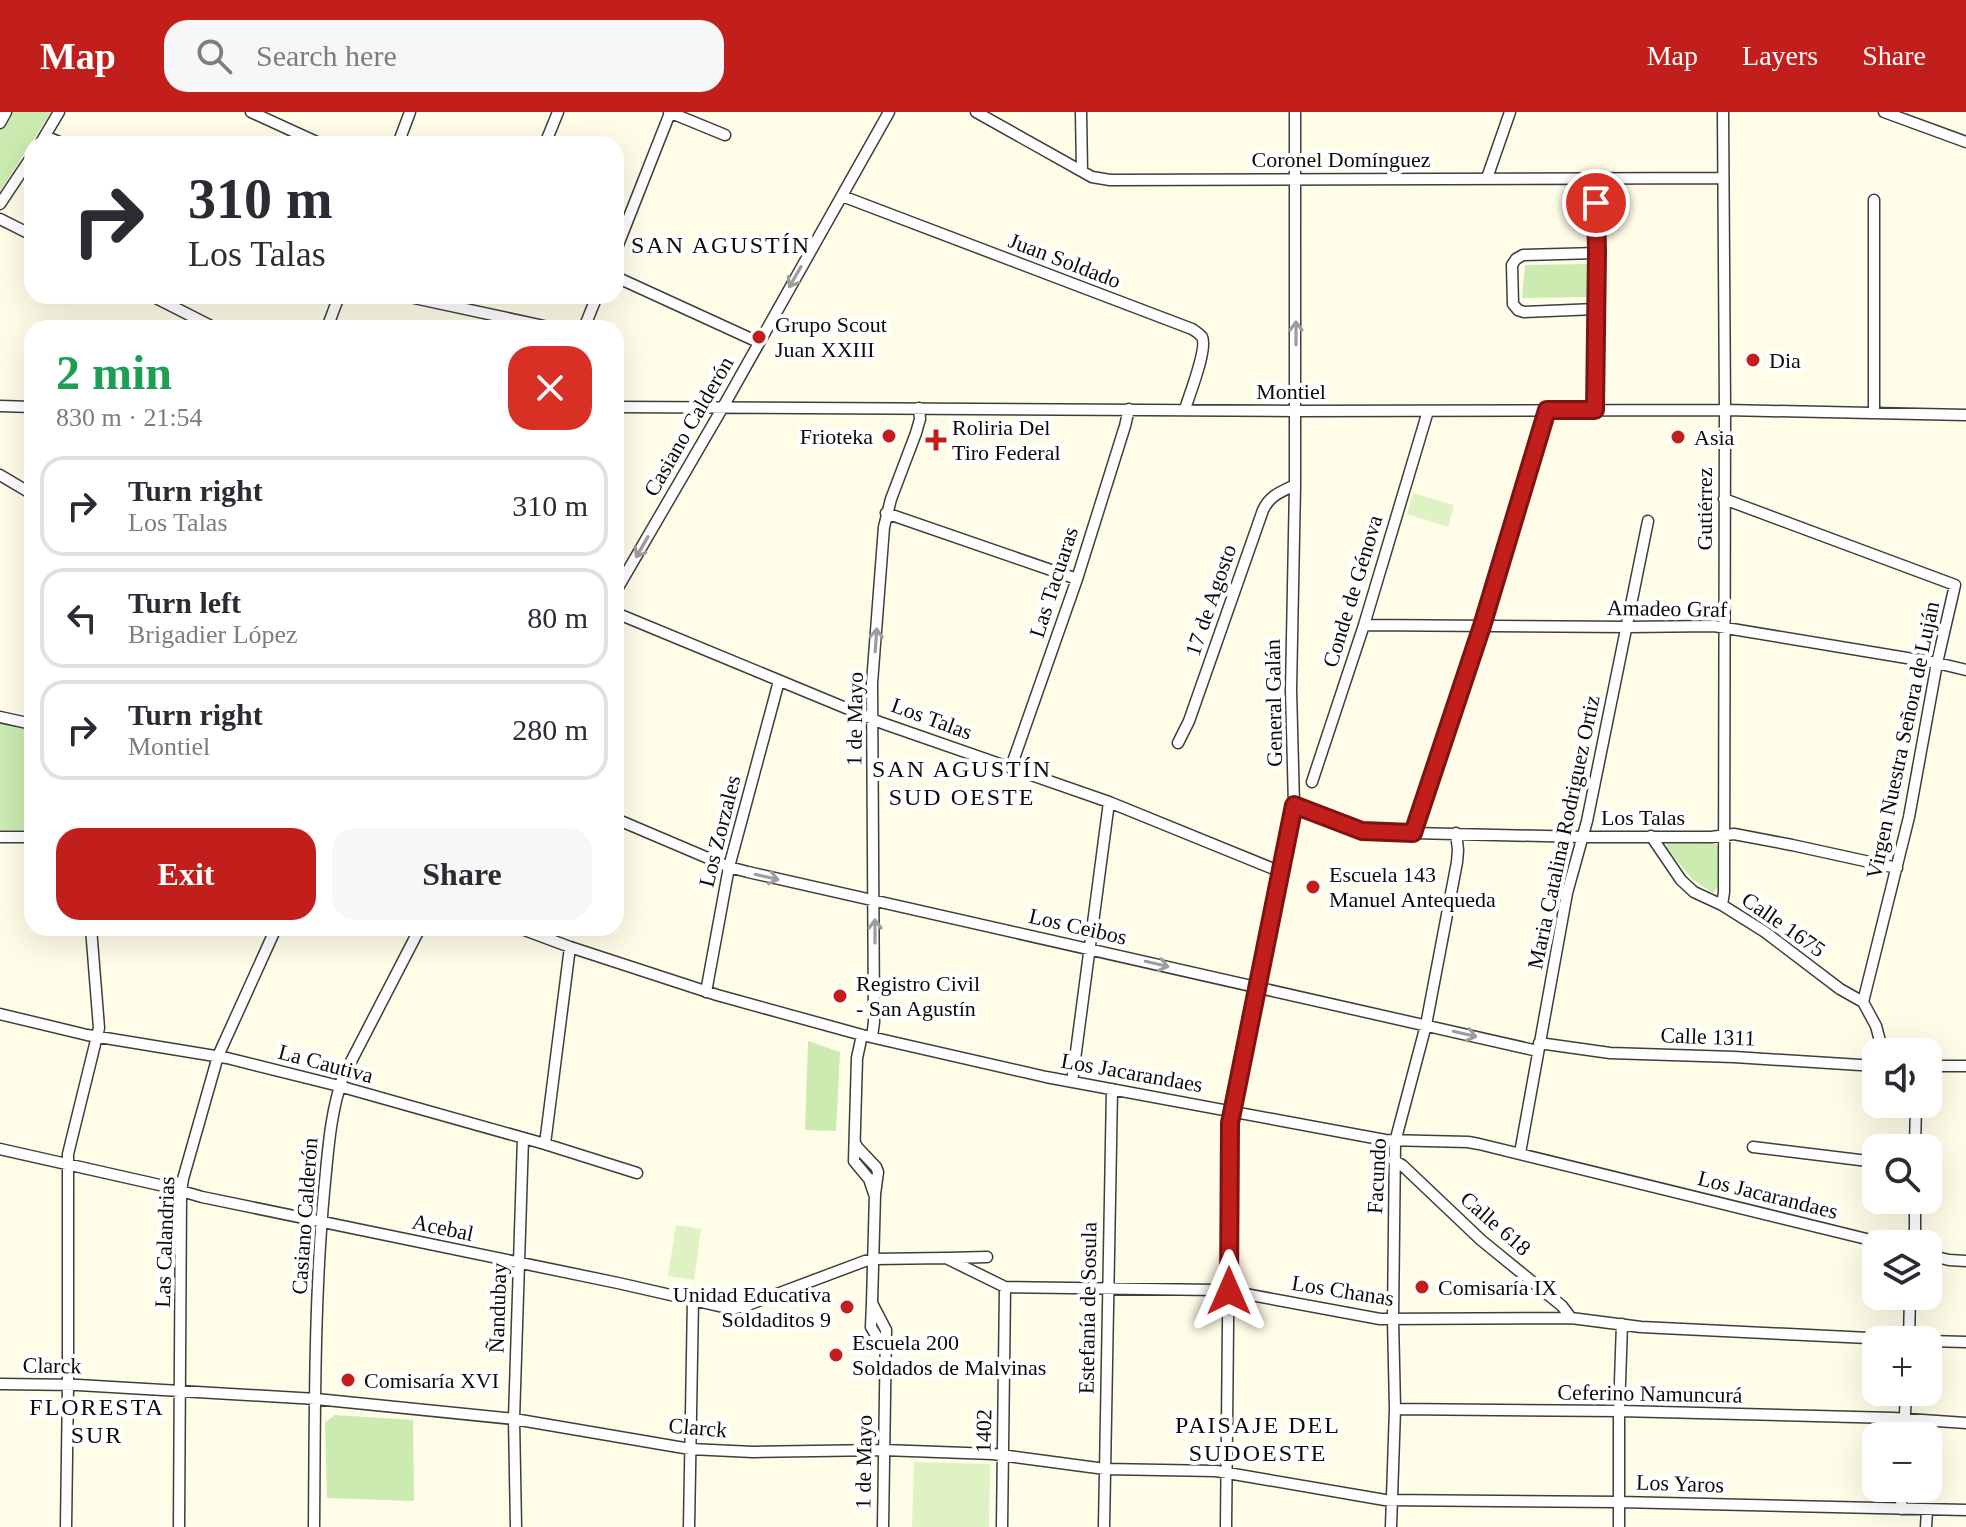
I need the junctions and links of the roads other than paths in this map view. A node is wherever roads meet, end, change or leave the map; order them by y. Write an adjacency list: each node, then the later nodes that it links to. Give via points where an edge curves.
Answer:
1 (6, 112): 14 (street)
2 (59, 112): 16 (street)
3 (251, 112): 17 (street)
4 (410, 112): 18 (street)
5 (558, 112): 19 (street)
6 (670, 112): 15 (street); 31 (street)
7 (889, 112): 27 (street, Casiano Calderón)
8 (976, 112): 22 (street, Coronel Domínguez)
9 (1081, 112): 22 (street)
10 (1295, 112): 26 (street, General Galán)
11 (1510, 112): 23 (street)
12 (1723, 112): 25 (street, Gutiérrez)
13 (1884, 112): 20 (street)
14 (0, 123)
15 (725, 135)
16 (45, 136)
17 (304, 136)
18 (401, 136)
19 (548, 136)
20 (1966, 142)
21 (24, 168): 29 (street)
22 (1082, 171): 26 (street, Coronel Domínguez, via 1110,180)
23 (1487, 178): 24 (street, Coronel Domínguez); 26 (street, Coronel Domínguez)
24 (1595, 178): 25 (street, Coronel Domínguez); 33 (street)
25 (1723, 178): 50 (street, Gutiérrez)
26 (1296, 179): 51 (street, General Galán, one-way to 26)
27 (842, 196): 40 (street, Casiano Calderón, one-way to 40); 47 (street, Juan Soldado, via 1192,329 1204,345)
28 (1874, 200): 53 (street)
29 (0, 204)
30 (0, 219): 32 (street)
31 (624, 230)
32 (24, 231)
33 (1597, 253): 37 (street); 37 (street, via 1523,255 1512,265 1513,304 1518,310)
34 (624, 281): 40 (street)
35 (168, 304): 38 (street)
36 (442, 304): 39 (street)
37 (1596, 309): 49 (street)
38 (199, 320)
39 (516, 320)
40 (758, 342): 44 (street, Casiano Calderón)
41 (0, 406): 42 (street)
42 (24, 407)
43 (624, 407): 44 (street, Montiel)
44 (723, 407): 45 (street, Montiel); 61 (street, Casiano Calderón, one-way to 61)
45 (919, 408): 46 (street, Montiel); 59 (street, 1 de Mayo, via 916,433)
46 (1129, 409): 47 (street, Montiel); 62 (street, Las Tacuaras)
47 (1185, 409): 51 (street, Montiel)
48 (1547, 410): 49 (street, Montiel); 52 (street, Montiel); 66 (street)
49 (1595, 410): 50 (street, Montiel)
50 (1725, 410): 53 (street, Montiel); 58 (street, Gutiérrez)
51 (1295, 411): 52 (street, Montiel); 56 (street, General Galán)
52 (1428, 411): 65 (street, Conde de Génova)
53 (1874, 413): 54 (street, Montiel)
54 (1966, 415)
55 (0, 475): 57 (street)
56 (1295, 485): 75 (street, 17 de Agosto, via 1267,501); 79 (street, General Galán)
57 (24, 489)
58 (1724, 499): 63 (street, Virgen Nuestra Señora de Luján); 68 (street, Gutiérrez)
59 (886, 513): 62 (street); 73 (street, 1 de Mayo, one-way to 59)
60 (1648, 521): 67 (street, Maria Catalina Rodriguez Ortiz)
61 (624, 577)
62 (1077, 579): 76 (street, Las Tacuaras)
63 (1960, 587): 69 (street, Virgen Nuestra Señora de Luján)
64 (624, 616): 71 (street, Los Talas)
65 (1364, 625): 66 (street, Amadeo Graf); 77 (street, Conde de Génova)
66 (1482, 626): 67 (street, Amadeo Graf); 81 (street)
67 (1628, 627): 68 (street, Amadeo Graf); 87 (street, Maria Catalina Rodriguez Ortiz)
68 (1723, 627): 69 (street, Amadeo Graf); 83 (street, Gutiérrez)
69 (1937, 663): 70 (street, Amadeo Graf); 89 (street, Virgen Nuestra Señora de Luján)
70 (1966, 670)
71 (779, 681): 73 (street, Los Talas); 88 (street, Los Zorzales)
72 (0, 717): 74 (street)
73 (872, 718): 76 (street, Los Talas); 91 (street, 1 de Mayo)
74 (24, 722)
75 (1178, 743)
76 (1011, 767): 78 (street, Los Talas)
77 (1312, 782)
78 (1109, 802): 90 (street, Los Talas); 98 (street)
79 (1294, 805): 81 (street, Los Talas, via 1362,831); 90 (street, General Galán)
80 (624, 822): 88 (street, Los Ceibos)
81 (1413, 833): 82 (street, Los Talas)
82 (1456, 833): 87 (street, Los Talas); 103 (street, Facundo, via 1457,862)
83 (1724, 834): 84 (street, Los Talas); 89 (street, Los Talas); 92 (street, Gutiérrez)
84 (1651, 836): 87 (street, Los Talas); 92 (street, Calle 1675, via 1687,886)
85 (0, 837): 86 (street)
86 (24, 837)
87 (1583, 837): 107 (street, Maria Catalina Rodriguez Ortiz)
88 (729, 867): 91 (street, Los Ceibos, one-way to 91); 100 (street, Los Zorzales)
89 (1897, 868): 101 (street, Virgen Nuestra Señora de Luján)
90 (1281, 872): 99 (street, General Galán)
91 (875, 902): 98 (street, Los Ceibos); 104 (street, 1 de Mayo, one-way to 91, via 874,1022)
92 (1722, 905): 101 (street, Calle 1675)
93 (92, 936): 105 (street)
94 (272, 936): 108 (street, Las Calandrias)
95 (416, 936): 113 (street, Casiano Calderón)
96 (540, 936): 97 (street, Los Jacarandaes)
97 (570, 947): 100 (street, Los Jacarandaes); 118 (street)
98 (1089, 948): 99 (street, Los Ceibos, one-way to 99); 112 (street)
99 (1257, 987): 103 (street, Los Ceibos); 115 (street, General Galán)
100 (706, 992): 104 (street, Los Jacarandaes)
101 (1863, 1002): 106 (street)
102 (0, 1014): 105 (street, La Cautiva)
103 (1426, 1025): 107 (street, Los Ceibos, one-way to 107); 117 (street, Facundo)
104 (867, 1036): 112 (street, Los Jacarandaes); 132 (street, 1 de Mayo, via 857,1058 854,1161 875,1194)
105 (98, 1037): 108 (street, La Cautiva); 124 (street)
106 (1879, 1038)
107 (1538, 1047): 109 (street, Calle 1311); 121 (street, Maria Catalina Rodriguez Ortiz)
108 (218, 1056): 113 (street, La Cautiva); 126 (street, Las Calandrias)
109 (1862, 1065)
110 (1942, 1066): 111 (street)
111 (1966, 1066)
112 (1072, 1082): 114 (street, Los Jacarandaes)
113 (339, 1086): 116 (street, La Cautiva); 127 (street, Casiano Calderón)
114 (1112, 1089): 115 (street, Los Jacarandaes); 136 (street, Estefanía de Sosula)
115 (1233, 1111): 117 (street, Los Jacarandaes); 137 (street, General Galán)
116 (523, 1138): 118 (street, La Cautiva); 134 (street, Ñandubay)
117 (1395, 1142): 121 (street, Los Jacarandaes, via 1468,1142); 122 (street, Facundo)
118 (545, 1144): 125 (street, La Cautiva)
119 (1753, 1147): 123 (street)
120 (0, 1149): 124 (street, Acebal)
121 (1520, 1153): 128 (street, Los Jacarandaes)
122 (1393, 1160): 139 (street, Calle 618); 140 (street, Facundo)
123 (1862, 1160)
124 (67, 1164): 126 (street, Acebal); 146 (street)
125 (637, 1173)
126 (181, 1192): 127 (street, Acebal); 147 (street, Las Calandrias)
127 (322, 1222): 134 (street, Acebal); 148 (street, Casiano Calderón)
128 (1862, 1238)
129 (987, 1257): 130 (street)
130 (946, 1258): 132 (street, Los Chanas); 135 (street, Los Chanas)
131 (1942, 1258): 133 (street)
132 (874, 1259): 138 (street, Acebal, via 739,1308); 157 (street, 1 de Mayo, via 871,1327 885,1350)
133 (1966, 1261)
134 (519, 1263): 138 (street, Acebal); 152 (street, Ñandubay)
135 (1005, 1287): 136 (street, Los Chanas); 158 (street, 1402)
136 (1107, 1288): 137 (street, Los Chanas); 159 (street, Estefanía de Sosula)
137 (1229, 1291): 140 (street, Los Chanas); 160 (street, General Galán)
138 (693, 1299): 156 (street)
139 (1571, 1318): 140 (street, Los Chanas); 141 (street, Los Chanas)
140 (1393, 1319): 150 (street, Facundo)
141 (1622, 1324): 142 (street, Los Chanas); 151 (street)
142 (1862, 1338)
143 (1942, 1341): 144 (street)
144 (1966, 1342)
145 (0, 1384): 146 (street, Clarck)
146 (68, 1385): 147 (street, Clarck); 167 (street)
147 (180, 1392): 148 (street, Clarck); 168 (street, Las Calandrias)
148 (316, 1399): 152 (street, Clarck); 169 (street, Casiano Calderón)
149 (1905, 1406): 153 (street)
150 (1395, 1409): 151 (street, Ceferino Namuncurá); 161 (street, Facundo)
151 (1619, 1411): 153 (street, Ceferino Namuncurá); 162 (street)
152 (514, 1419): 156 (street, Clarck); 170 (street, Ñandubay)
153 (1905, 1419): 154 (street); 155 (street, Ceferino Namuncurá)
154 (1905, 1422)
155 (1966, 1423)
156 (690, 1449): 157 (street, Clarck); 171 (street)
157 (883, 1450): 158 (street, Clarck); 172 (street, 1 de Mayo)
158 (1002, 1455): 159 (street, Clarck); 173 (street, 1402)
159 (1105, 1469): 160 (street, Clarck); 174 (street, Estefanía de Sosula)
160 (1227, 1473): 161 (street, Clarck); 175 (street, General Galán)
161 (1392, 1500): 162 (street, Los Yaros); 176 (street, Facundo)
162 (1619, 1502): 164 (street, Los Yaros); 177 (street)
163 (1901, 1502): 164 (street)
164 (1901, 1509): 165 (street, Los Yaros)
165 (1927, 1510): 166 (street, Los Yaros); 178 (street)
166 (1966, 1510)
167 (66, 1527)
168 (179, 1527)
169 (314, 1527)
170 (516, 1527)
171 (689, 1527)
172 (883, 1527)
173 (1002, 1527)
174 (1104, 1527)
175 (1226, 1527)
176 (1391, 1527)
177 (1619, 1527)
178 (1926, 1527)

